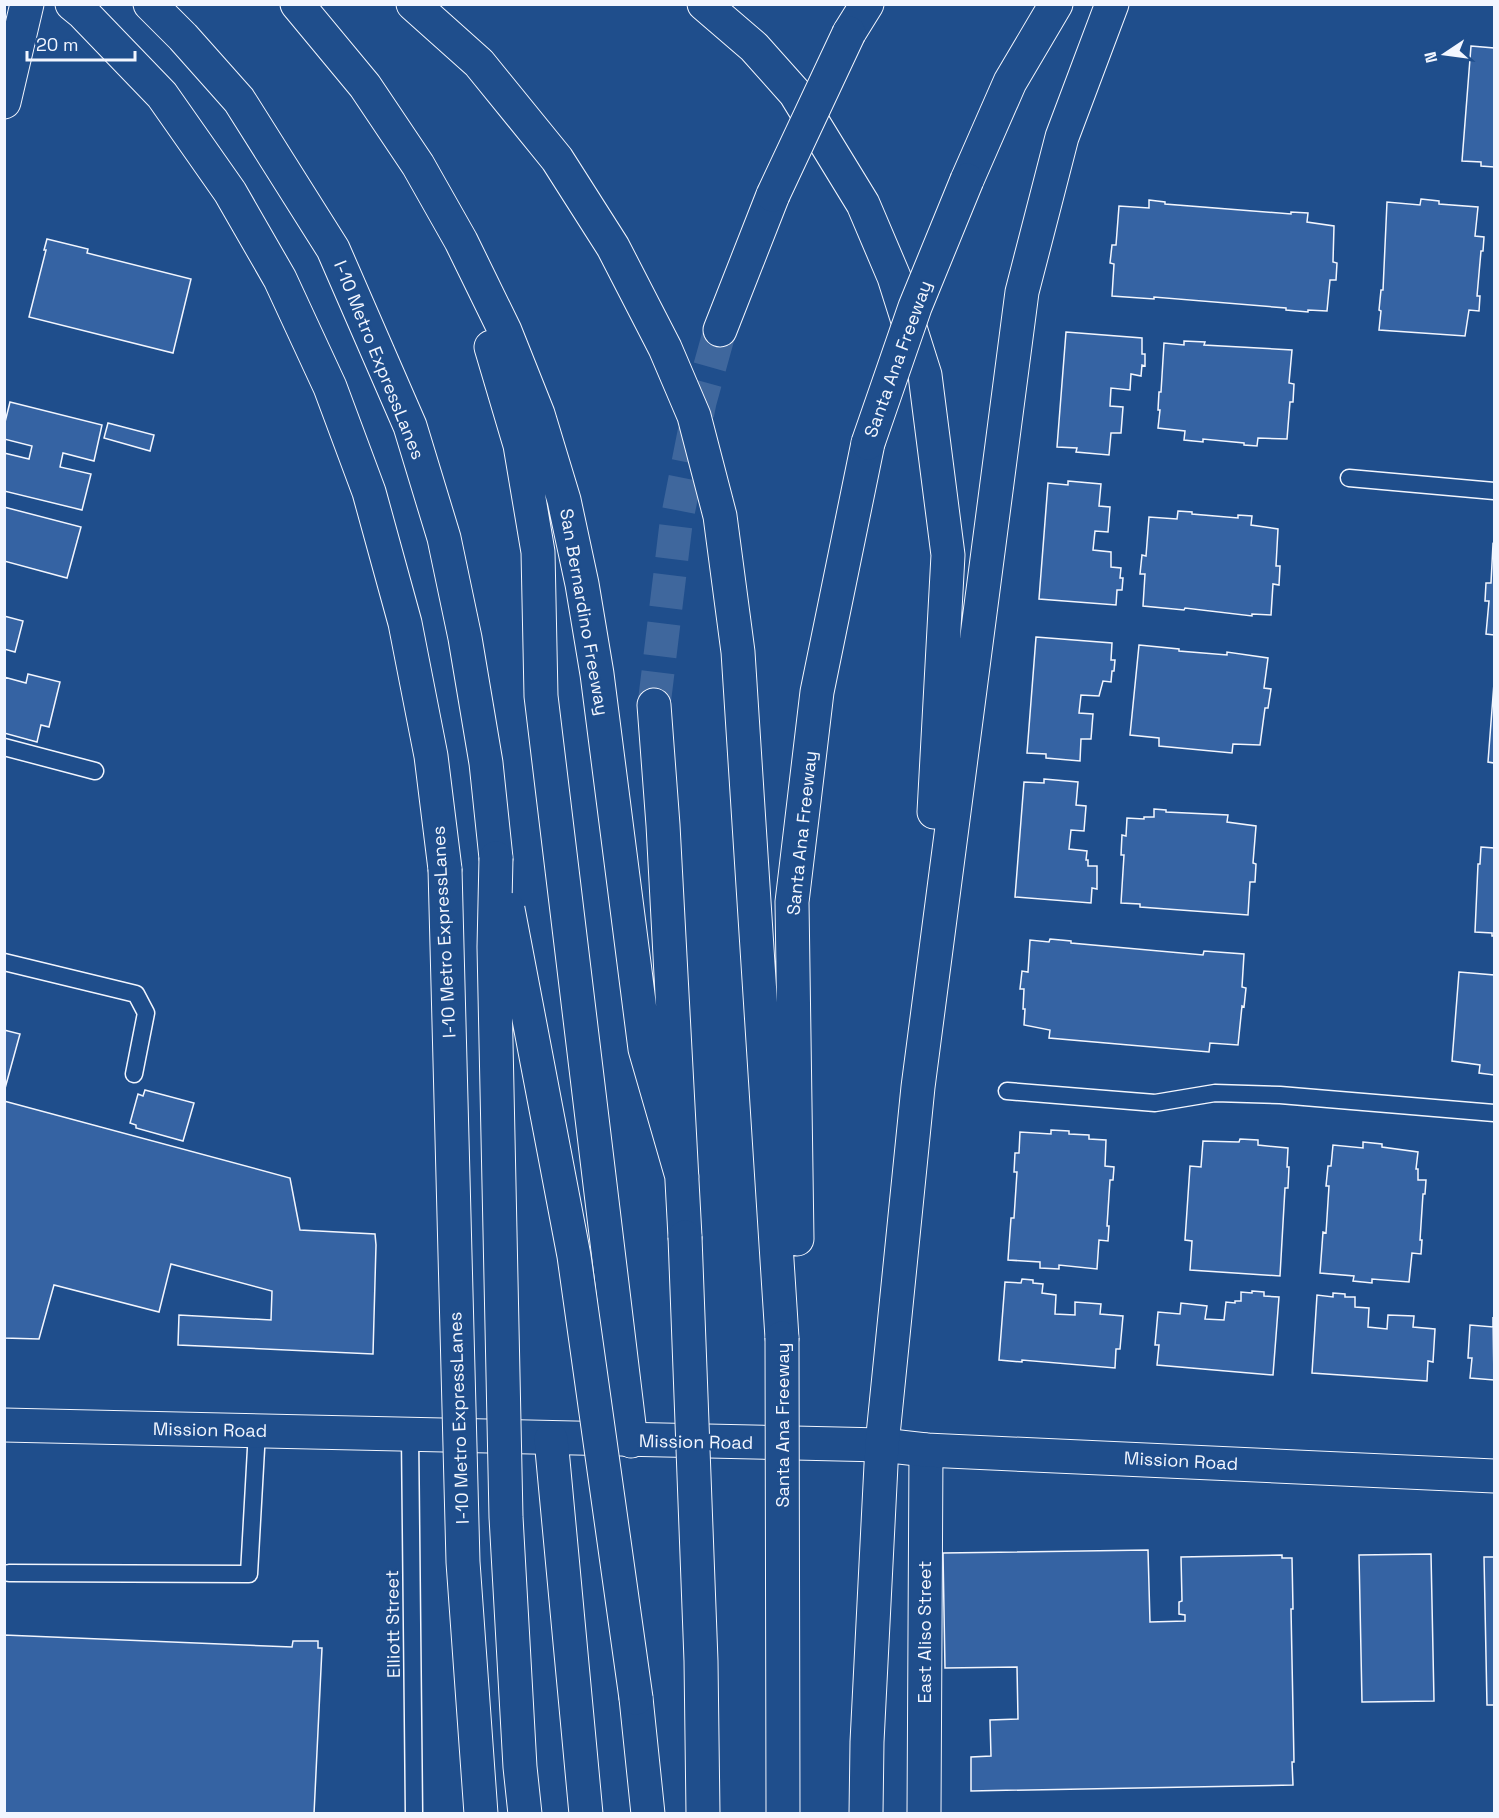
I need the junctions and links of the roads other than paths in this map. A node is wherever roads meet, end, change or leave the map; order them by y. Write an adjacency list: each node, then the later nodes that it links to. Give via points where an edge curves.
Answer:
1 (27, 4): 10 (main road)
2 (72, 4): 36 (main road, I-10 Metro ExpressLanes, bridge, via 162,95 230,192 280,279 330,387 369,492 405,623 431,756 445,868 463,1562)
3 (150, 4): 18 (main road, I-10 Metro ExpressLanes, via 239,100 333,249 410,426 444,538 465,638 486,763)
4 (297, 4): 11 (main road, San Bernardino Freeway, via 365,86 418,165)
5 (414, 4): 25 (main road, via 479,63 557,159 614,247 694,416 720,516 738,651)
6 (704, 4): 21 (main road, via 754,47 795,93 857,194 894,277 925,375 948,555)
7 (867, 4): 12 (main road, bridge, via 849,33 773,195)
8 (1056, 4): 25 (main road, Santa Ana Freeway, bridge, via 1010,82 967,180 915,307 868,443 817,692 792,902 797,1270)
9 (1112, 4): 21 (main road, via 1062,137 1022,292)
10 (4, 102)
11 (461, 241): 24 (main road, San Bernardino Freeway, via 522,372 564,500 597,674 645,1049); 30 (main road, via 520,445 538,552 541,696)
12 (720, 330)
13 (1349, 478): 14 (lane)
14 (1494, 491)
15 (654, 705): 24 (main road)
16 (4, 747): 17 (lane)
17 (95, 771)
18 (496, 858): 37 (main road, I-10 Metro ExpressLanes, bridge, via 494,947 506,1517); 39 (main road, bridge, via 574,1256 636,1698)
19 (4, 962): 20 (lane, via 136,994 146,1013)
20 (134, 1074)
21 (918, 1087): 31 (main road)
22 (1007, 1091): 23 (lane, via 1155,1103 1215,1093 1280,1095)
23 (1494, 1113)
24 (682, 1177): 40 (main road, bridge, via 701,1661)
25 (782, 1338): 41 (main road, Santa Ana Freeway, bridge)
26 (4, 1425): 27 (main road, Mission Road)
27 (257, 1431): 28 (main road, Mission Road); 34 (lane, via 249,1574)
28 (410, 1435): 29 (main road, Mission Road); 35 (lane, Elliott Street)
29 (551, 1438): 30 (main road, Mission Road); 38 (main road)
30 (631, 1441): 31 (main road, Mission Road)
31 (882, 1445): 32 (main road, Mission Road); 42 (main road)
32 (926, 1450): 33 (main road, Mission Road); 43 (main road, East Aliso Street)
33 (1494, 1476)
34 (9, 1573)
35 (414, 1814)
36 (482, 1814)
37 (525, 1814)
38 (586, 1814)
39 (648, 1814)
40 (703, 1814)
41 (783, 1814)
42 (866, 1814)
43 (924, 1814)

